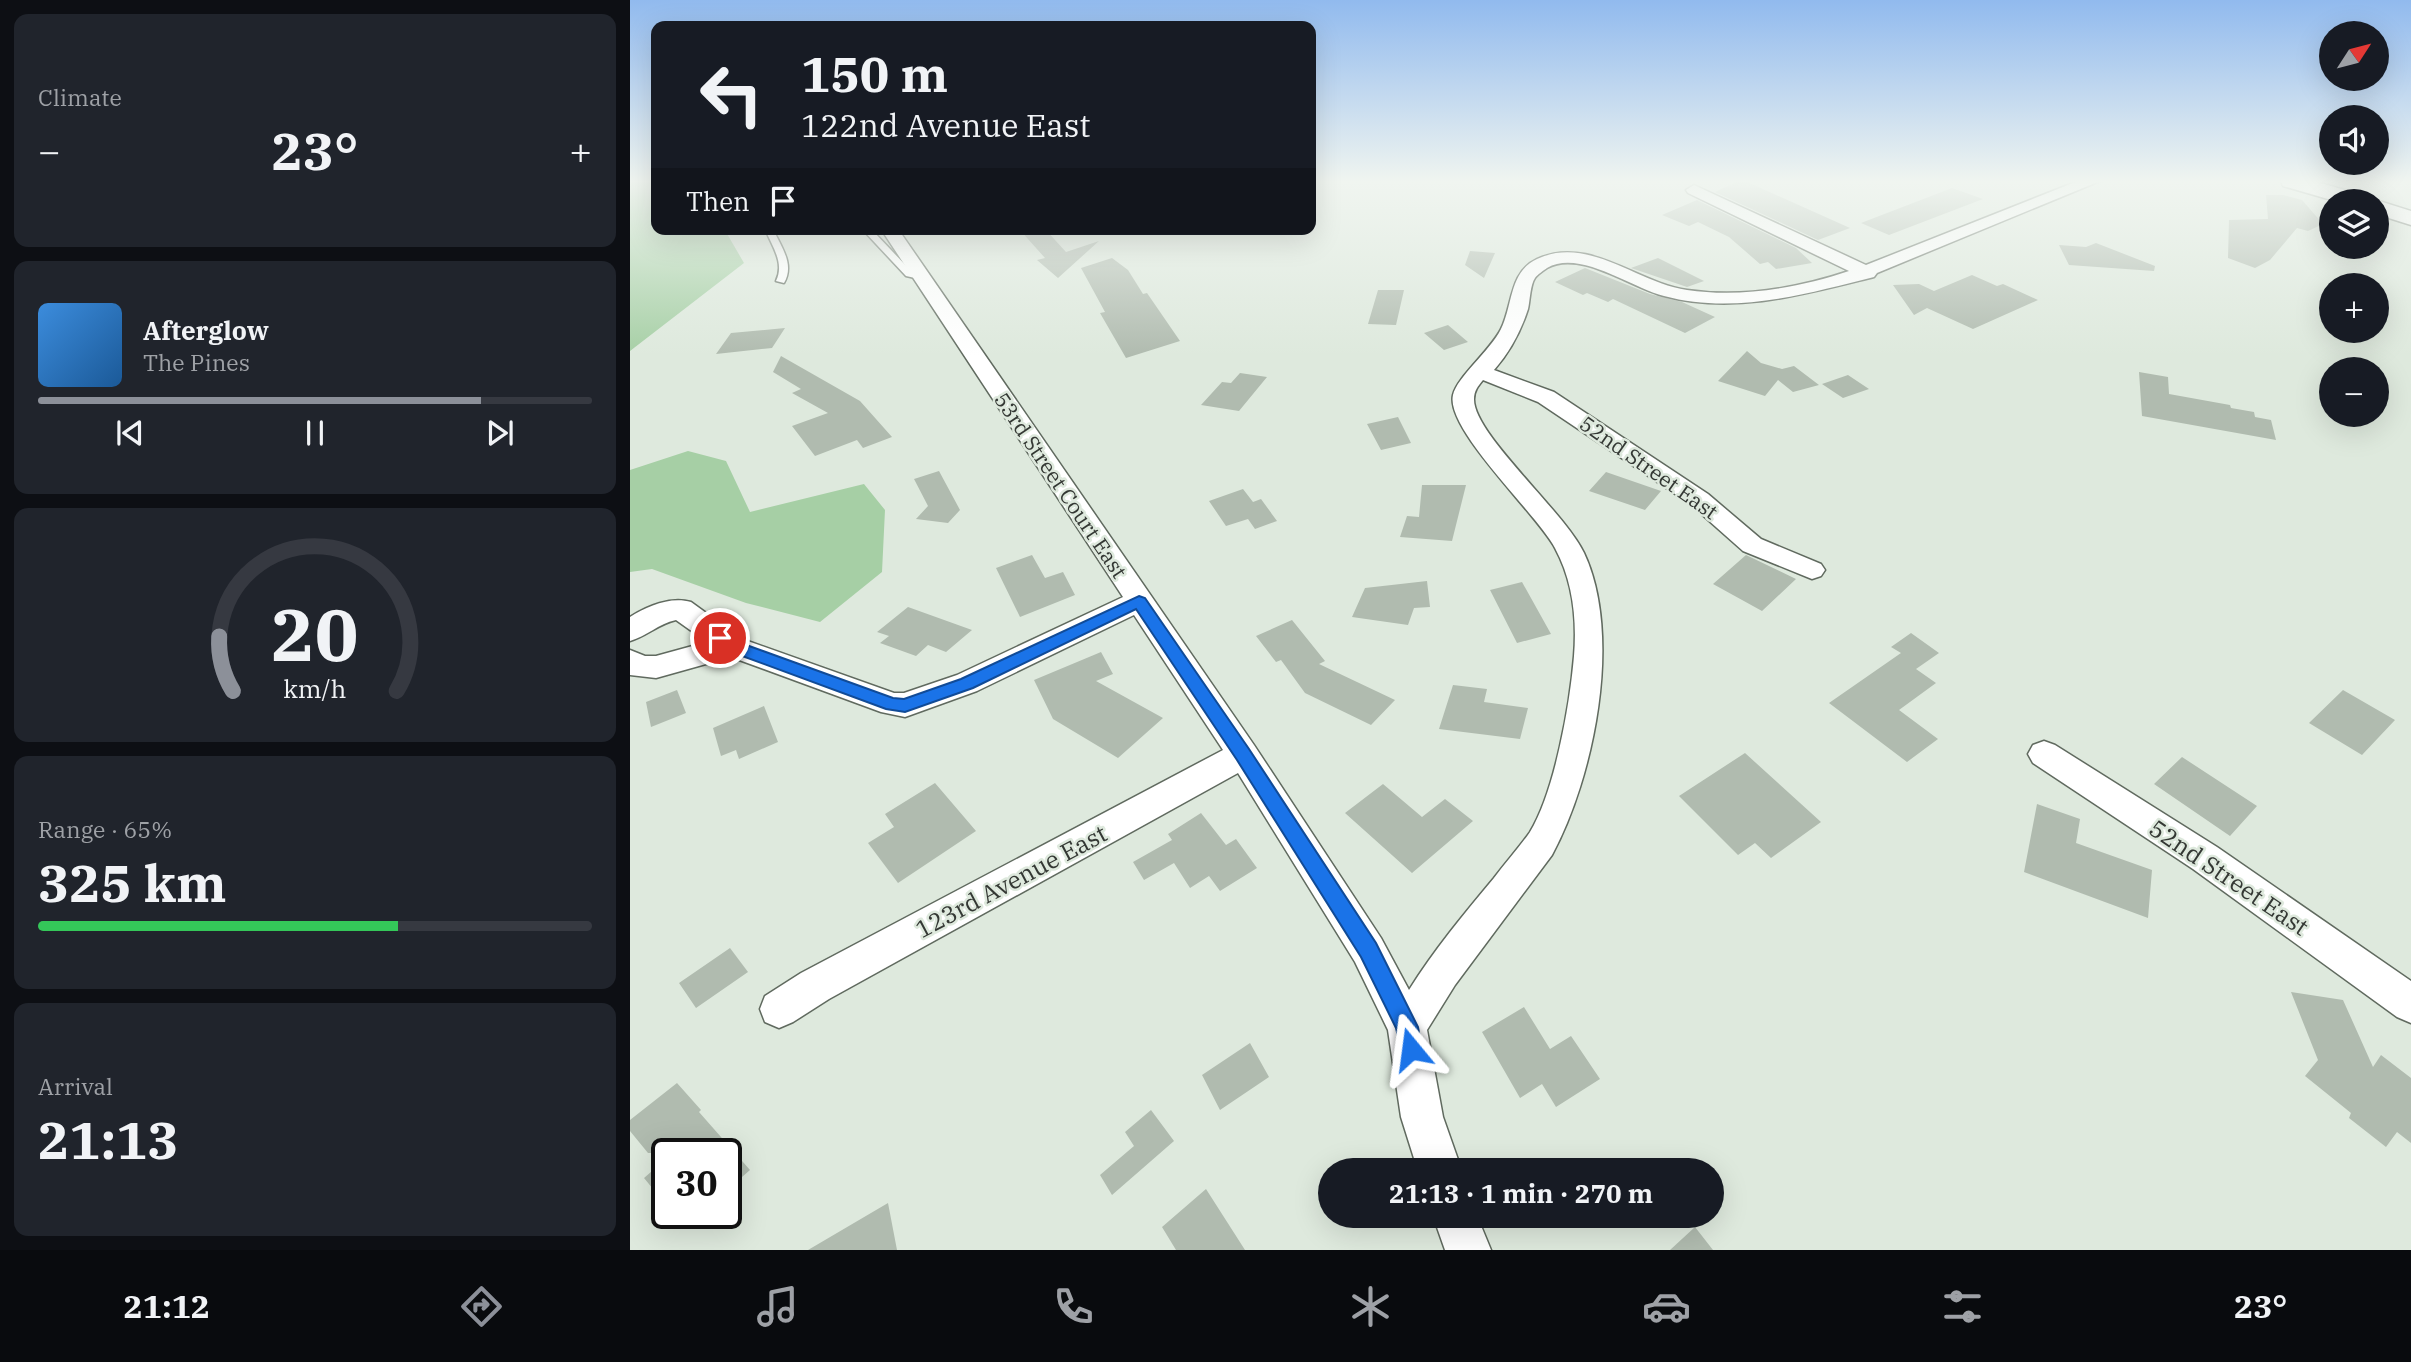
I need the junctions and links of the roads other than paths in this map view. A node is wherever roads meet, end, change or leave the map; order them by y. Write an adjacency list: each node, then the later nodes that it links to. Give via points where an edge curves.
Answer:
1 (774, 239): 8 (lane, via 783,259)
2 (876, 239): 7 (lane, via 909,274)
3 (896, 239): 7 (street, 53rd Street Court East)
4 (1797, 239): 6 (street)
5 (1950, 239): 6 (street)
6 (1868, 273): 9 (street, via 1773,295 1711,299 1661,289 1602,262 1552,259 1536,265 1525,277 1520,311)
7 (921, 278): 11 (street, 53rd Street Court East)
8 (781, 281)
9 (1481, 372): 10 (street, 52nd Street East, via 1546,397 1699,499 1752,545); 19 (street, via 1462,397 1469,420 1566,544 1583,590 1591,652 1564,791 1553,822)
10 (1812, 570)
11 (1139, 601): 13 (street, via 967,683 905,705); 15 (street, 53rd Street Court East)
12 (630, 631): 13 (street, via 653,615 681,608)
13 (732, 646): 14 (street, via 656,667 639,667)
14 (630, 661)
15 (1243, 754): 18 (street, 123rd Avenue East); 19 (street, 53rd Street Court East, via 1368,950)
16 (2044, 754): 17 (street, 52nd Street East, via 2205,858)
17 (2411, 1004)
18 (779, 1009)
19 (1407, 1027): 20 (street, 53rd Street Court East, via 1422,1117)
20 (1436, 1158)
21 (1460, 1228): 22 (street)
22 (1468, 1250)

